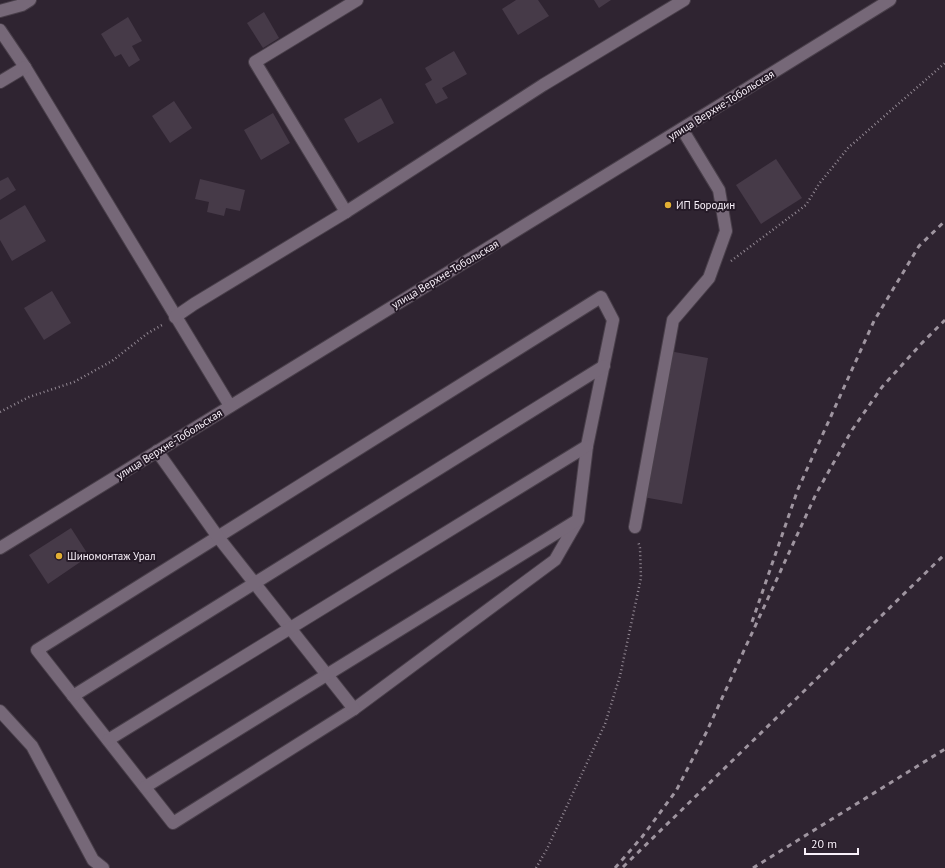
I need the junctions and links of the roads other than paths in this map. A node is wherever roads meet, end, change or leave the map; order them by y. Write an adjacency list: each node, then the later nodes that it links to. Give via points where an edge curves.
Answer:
1 (30, 0): 5 (street)
2 (358, 0): 10 (street, via 255,62)
3 (684, 0): 10 (street, via 543,84)
4 (890, 0): 9 (street, улица Верхне-Тобольская)
5 (0, 11)
6 (0, 30): 7 (street)
7 (25, 67): 8 (street); 11 (street)
8 (0, 82)
9 (682, 129): 13 (street, улица Верхне-Тобольская); 17 (street, via 719,190 726,231 709,278 673,320)
10 (346, 212): 11 (street)
11 (176, 317): 13 (street)
12 (604, 366): 14 (street); 18 (street, via 614,320 601,297); 20 (street)
13 (230, 406): 15 (street, улица Верхне-Тобольская)
14 (588, 446): 16 (street); 21 (street)
15 (157, 451): 18 (street); 19 (street, улица Верхне-Тобольская)
16 (578, 520): 22 (street); 24 (street, via 555,560)
17 (635, 527)
18 (218, 537): 20 (street); 23 (street, via 37,650)
19 (0, 548)
20 (255, 583): 21 (street); 23 (street)
21 (290, 628): 22 (street); 26 (street)
22 (327, 674): 24 (street); 27 (street)
23 (73, 696): 26 (street)
24 (354, 709): 27 (street, via 172,823)
25 (0, 711): 28 (street, via 32,746 93,860)
26 (108, 740): 27 (street)
27 (144, 787)
28 (103, 868)

